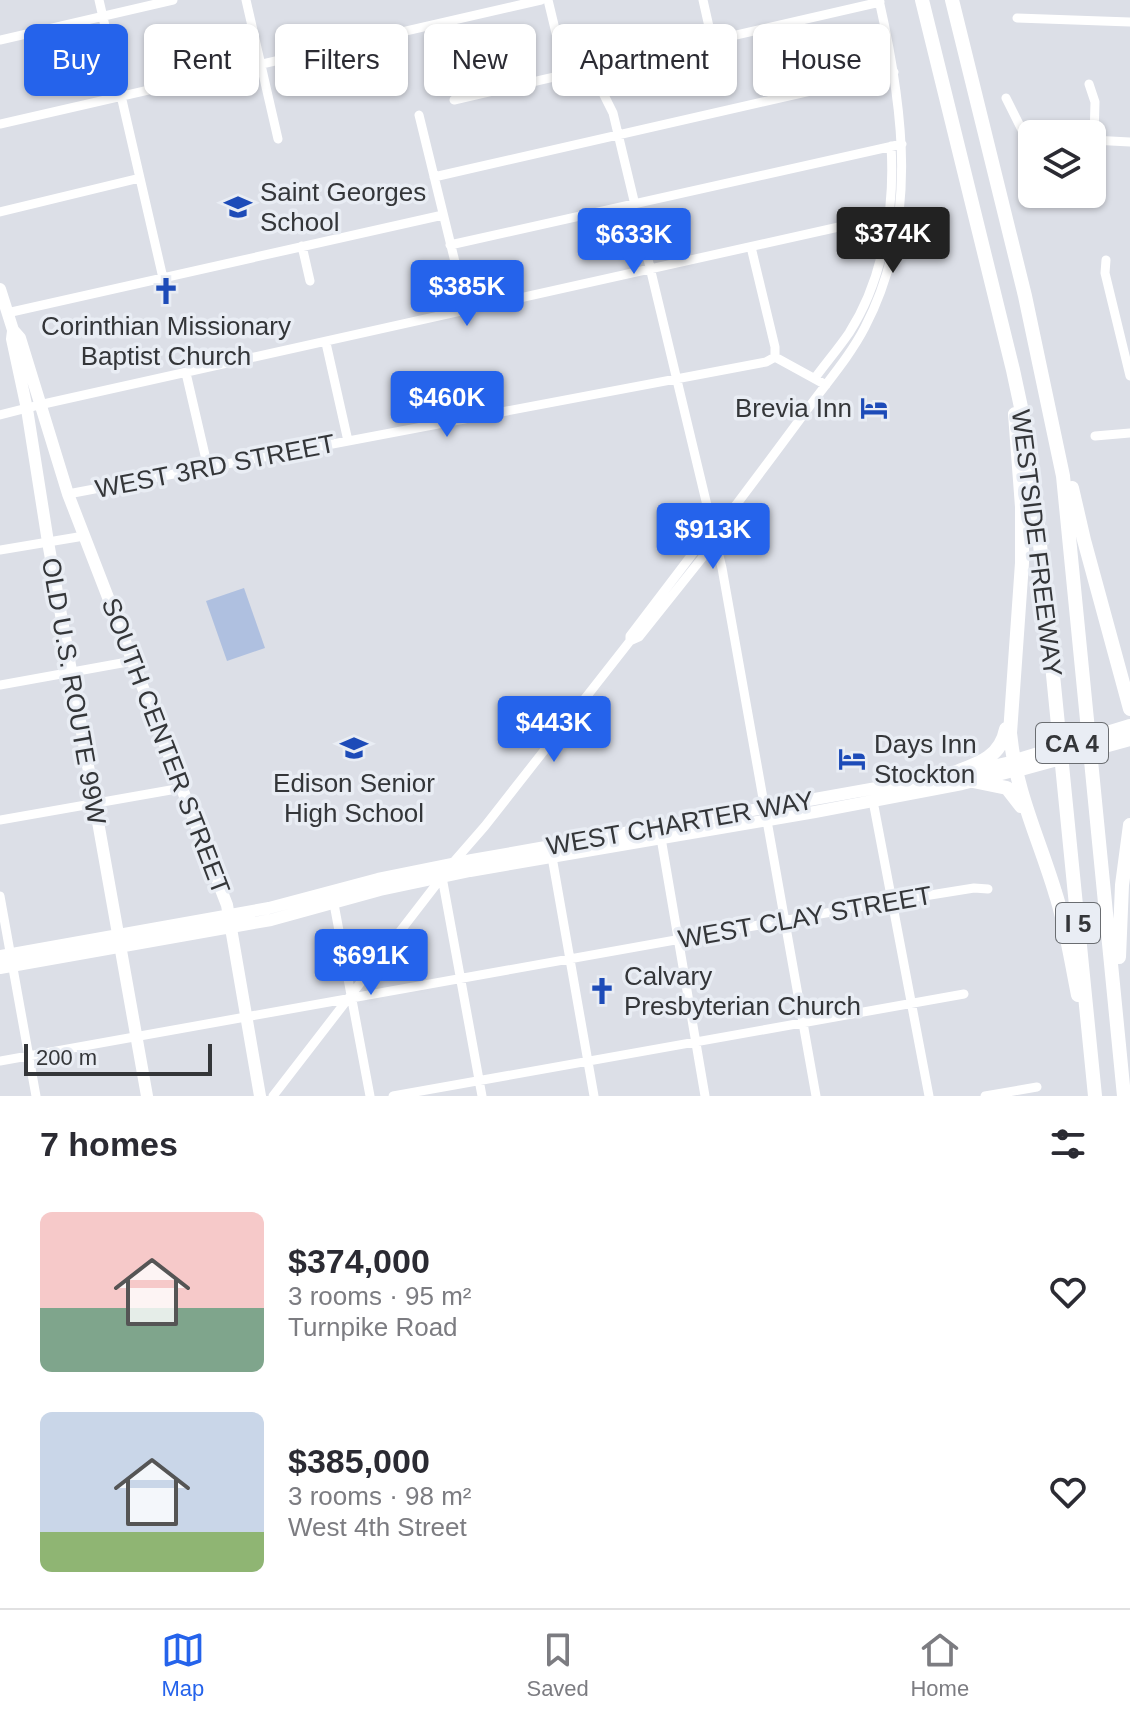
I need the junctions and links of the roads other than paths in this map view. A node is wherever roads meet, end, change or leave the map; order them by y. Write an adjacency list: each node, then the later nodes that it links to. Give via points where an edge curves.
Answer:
1 (99, 0): 11 (street)
2 (173, 0): 11 (street)
3 (246, 0): 20 (street)
4 (541, 0): 20 (street)
5 (548, 0): 16 (street)
6 (703, 0): 17 (street)
7 (915, 0): 14 (highway)
8 (922, 0): 14 (highway, WESTSIDE FREEWAY / I 5)
9 (879, 1): 18 (street); 21 (street)
10 (954, 4): 70 (highway, WESTSIDE FREEWAY / I 5)
11 (103, 16): 15 (street); 19 (street)
12 (1017, 18): 13 (street)
13 (1130, 22)
14 (928, 23): 59 (highway, WESTSIDE FREEWAY / I 5)
15 (105, 24)
16 (554, 24)
17 (708, 24)
18 (737, 34)
19 (0, 40)
20 (261, 64): 24 (street); 34 (street)
21 (894, 72): 33 (street); 37 (street)
22 (552, 77): 28 (street)
23 (1089, 84): 31 (street)
24 (128, 94)
25 (121, 96): 32 (street); 40 (street)
26 (605, 96): 33 (street)
27 (1006, 98): 30 (street)
28 (454, 100)
29 (419, 115): 39 (street)
30 (1019, 120)
31 (1094, 120)
32 (0, 124)
33 (618, 135): 39 (street); 41 (street)
34 (278, 139)
35 (1106, 141): 36 (street)
36 (1130, 142)
37 (902, 144): 38 (street); 64 (street, via 902,204 888,270 865,327)
38 (891, 146): 41 (street); 44 (street)
39 (434, 177): 43 (street)
40 (140, 178): 42 (street); 50 (street)
41 (634, 204): 45 (street); 49 (street)
42 (0, 212)
43 (443, 215): 45 (street); 46 (street)
44 (888, 216): 47 (street); 62 (street, via 866,300)
45 (450, 245): 53 (street)
46 (302, 246): 50 (street); 51 (street)
47 (751, 247): 49 (street); 58 (street)
48 (1106, 260): 55 (street)
49 (649, 269): 53 (street); 63 (street)
50 (163, 278): 54 (street)
51 (310, 281)
52 (0, 289): 54 (main road, OLD U.S. ROUTE 99W)
53 (467, 311): 57 (street)
54 (7, 313): 65 (main road, OLD U.S. ROUTE 99W)
55 (1118, 329): 56 (street); 61 (street)
56 (1130, 329)
57 (326, 343): 60 (street); 69 (street)
58 (775, 357): 62 (street); 63 (street, WEST 3RD STREET)
59 (1013, 370): 81 (highway, via 1022,563); 124 (highway, WESTSIDE FREEWAY / I 5, via 1031,454)
60 (186, 373): 65 (street); 71 (street)
61 (1130, 376)
62 (815, 378): 64 (street)
63 (676, 379): 69 (street, WEST 3RD STREET); 73 (street)
64 (826, 385): 73 (street)
65 (33, 407): 66 (street); 72 (main road, SOUTH CENTER STREET); 75 (main road, OLD U.S. ROUTE 99W)
66 (0, 415)
67 (1130, 433): 68 (street)
68 (1095, 436)
69 (348, 441): 71 (street, WEST 3RD STREET)
70 (1058, 450): 80 (highway, via 1069,472); 120 (highway, WESTSIDE FREEWAY / I 5)
71 (208, 468): 72 (street, WEST 3RD STREET)
72 (68, 494): 74 (main road, SOUTH CENTER STREET)
73 (714, 534): 93 (street); 100 (street, via 710,548)
74 (84, 536): 75 (street); 77 (main road, SOUTH CENTER STREET)
75 (48, 542): 76 (street); 78 (main road, OLD U.S. ROUTE 99W)
76 (0, 550)
77 (133, 661): 78 (street); 89 (main road, SOUTH CENTER STREET)
78 (71, 672): 79 (street); 91 (main road, OLD U.S. ROUTE 99W)
79 (0, 685)
80 (1127, 690): 82 (highway)
81 (1012, 693): 85 (highway, via 1010,733); 86 (highway, via 998,750)
82 (1130, 709)
83 (1130, 726): 85 (highway, WEST CHARTER WAY / CA 4)
84 (1130, 739): 85 (highway, WEST CHARTER WAY / CA 4)
85 (1016, 765): 86 (main road, WEST CHARTER WAY); 88 (main road, WEST CHARTER WAY); 92 (highway)
86 (948, 775): 87 (main road, WEST CHARTER WAY)
87 (919, 780): 90 (main road); 93 (main road, WEST CHARTER WAY)
88 (973, 781): 90 (main road, WEST CHARTER WAY); 92 (highway, via 1007,788)
89 (182, 788): 91 (street); 106 (main road, SOUTH CENTER STREET)
90 (873, 801): 93 (main road, WEST CHARTER WAY); 104 (street)
91 (95, 803): 94 (street); 108 (main road, OLD U.S. ROUTE 99W)
92 (1026, 813): 124 (highway, via 1062,915)
93 (766, 814): 95 (main road, WEST CHARTER WAY); 97 (main road, WEST CHARTER WAY); 107 (street)
94 (0, 820)
95 (693, 821): 97 (main road); 98 (main road, WEST CHARTER WAY)
96 (1130, 825): 120 (highway, via 1120,910)
97 (661, 838): 99 (main road, WEST CHARTER WAY); 109 (street)
98 (582, 841): 99 (main road); 100 (main road, WEST CHARTER WAY)
99 (552, 857): 101 (main road, WEST CHARTER WAY); 110 (street)
100 (451, 865): 101 (street); 106 (main road, WEST CHARTER WAY, via 378,879)
101 (442, 877): 105 (main road, WEST CHARTER WAY); 112 (street); 114 (street)
102 (988, 889): 104 (street, WEST CLAY STREET)
103 (0, 896): 111 (street)
104 (893, 901): 107 (street, WEST CLAY STREET); 115 (street)
105 (334, 904): 106 (main road, WEST CHARTER WAY, via 271,920); 114 (street)
106 (229, 921): 108 (main road); 116 (main road, SOUTH CENTER STREET)
107 (784, 921): 109 (street, WEST CLAY STREET); 117 (street)
108 (120, 940): 111 (main road); 118 (main road, OLD U.S. ROUTE 99W)
109 (677, 940): 110 (street, WEST CLAY STREET); 119 (street)
110 (569, 959): 112 (street, WEST CLAY STREET); 123 (street)
111 (6, 961): 121 (street)
112 (460, 978): 114 (street, WEST CLAY STREET); 125 (street)
113 (964, 994): 115 (street)
114 (350, 998): 116 (street, WEST CLAY STREET); 130 (street); 131 (street)
115 (911, 1004): 117 (street); 137 (street)
116 (245, 1017): 118 (street, WEST CLAY STREET); 129 (main road, SOUTH CENTER STREET)
117 (803, 1023): 119 (street); 136 (street)
118 (136, 1036): 121 (street, WEST CLAY STREET); 128 (main road, OLD U.S. ROUTE 99W)
119 (695, 1043): 123 (street); 135 (street)
120 (1119, 1046): 140 (highway, WESTSIDE FREEWAY / I 5)
121 (29, 1055): 122 (street, WEST CLAY STREET); 127 (street)
122 (0, 1061)
123 (587, 1061): 125 (street); 134 (street)
124 (1093, 1068): 139 (highway, WESTSIDE FREEWAY / I 5)
125 (479, 1081): 132 (street); 133 (street)
126 (1037, 1087): 138 (street)
127 (36, 1096)
128 (147, 1096)
129 (260, 1096)
130 (273, 1096)
131 (370, 1096)
132 (393, 1096)
133 (482, 1096)
134 (594, 1096)
135 (705, 1096)
136 (816, 1096)
137 (929, 1096)
138 (985, 1096)
139 (1095, 1096)
140 (1124, 1096)

